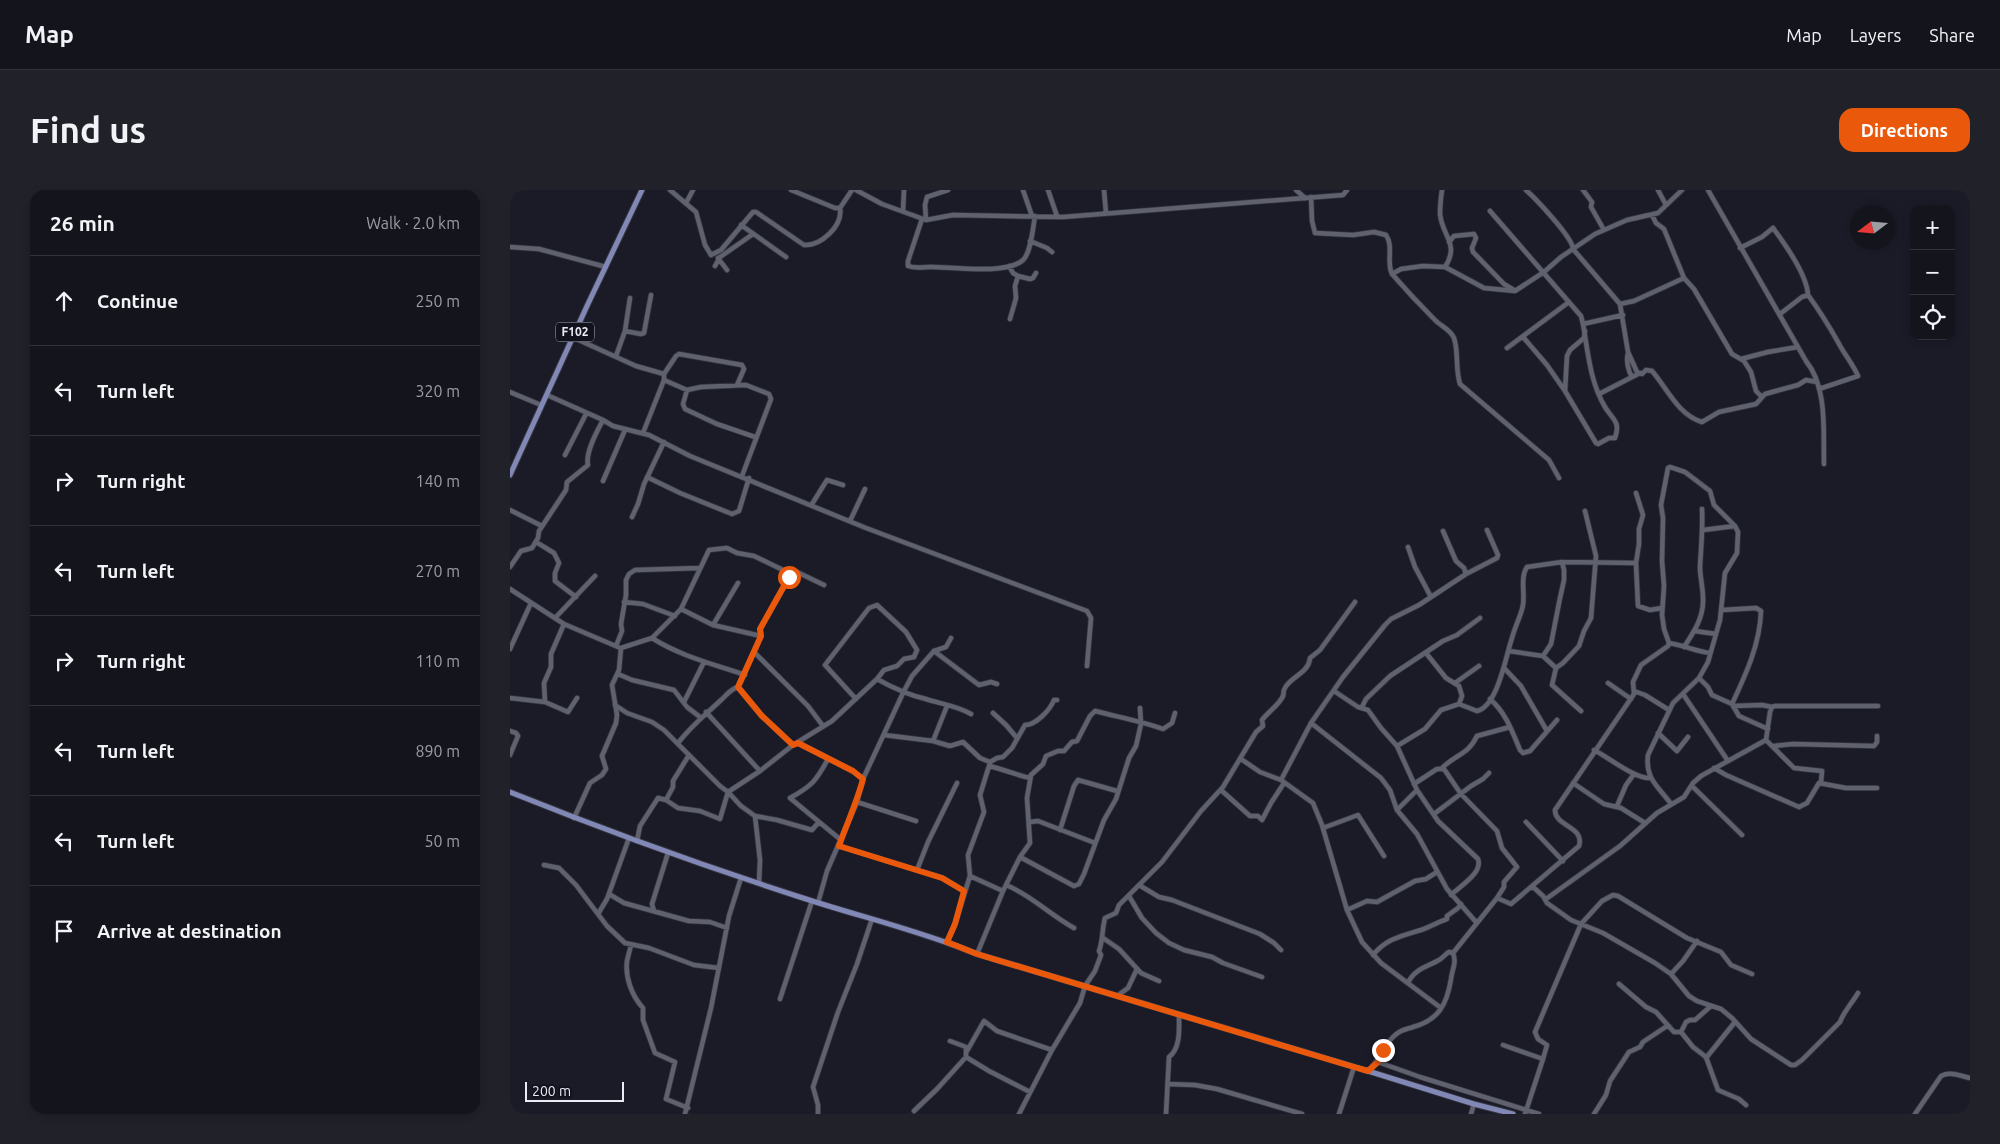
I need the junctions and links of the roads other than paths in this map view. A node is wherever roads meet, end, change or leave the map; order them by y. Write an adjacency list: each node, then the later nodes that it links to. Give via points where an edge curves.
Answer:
1 (642, 190): 46 (main road, F102)
2 (670, 190): 23 (street)
3 (693, 190): 23 (street)
4 (791, 190): 25 (street)
5 (852, 190): 25 (street)
6 (856, 190): 20 (street)
7 (904, 190): 26 (street)
8 (948, 190): 32 (street, via 927,197)
9 (1023, 190): 30 (street)
10 (1048, 190): 31 (street)
11 (1104, 190): 28 (street)
12 (1296, 190): 22 (street)
13 (1347, 190): 21 (street, via 1343,195)
14 (1442, 190): 37 (street, via 1440,215)
15 (1526, 190): 40 (street, via 1573,243)
16 (1583, 190): 34 (street)
17 (1658, 190): 24 (street)
18 (1682, 190): 24 (street)
19 (1708, 190): 39 (street)
20 (865, 192): 26 (street, via 882,204)
21 (1311, 197): 22 (street); 51 (street, via 1315,233 1352,235 1374,232 1386,235)
22 (1305, 198): 28 (street)
23 (686, 203): 33 (street, via 696,212 704,245 711,255 721,250)
24 (1666, 205): 29 (street)
25 (840, 208): 33 (street, via 835,228 809,246 804,246 756,212)
26 (903, 211): 32 (street)
27 (1490, 211): 49 (street)
28 (1106, 213): 31 (street)
29 (1652, 215): 34 (street, via 1627,220); 53 (street, via 1656,224 1664,229)
30 (1034, 216): 31 (street); 32 (street, via 953,215); 36 (street)
31 (1057, 216)
32 (924, 219): 45 (street, via 908,266 956,270)
33 (741, 224): 35 (street)
34 (1604, 230): 40 (street)
35 (753, 234): 42 (street); 43 (street)
36 (1030, 241): 41 (street); 45 (street, via 1025,258)
37 (1449, 242): 47 (street, via 1452,256); 54 (street, via 1455,236 1474,234 1473,252)
38 (510, 247): 46 (street, via 539,250)
39 (1740, 248): 56 (street, via 1773,228 1808,286); 60 (street)
40 (1574, 249): 49 (street); 59 (street)
41 (1052, 252)
42 (786, 257)
43 (718, 258): 44 (street); 48 (street)
44 (715, 266)
45 (1009, 266): 52 (street)
46 (606, 267): 66 (main road, F102)
47 (1445, 267): 51 (street, via 1423,266 1401,269); 54 (street, via 1484,288)
48 (727, 270)
49 (1544, 272): 54 (street); 58 (street)
50 (1036, 273): 52 (street, via 1030,280)
51 (1392, 274): 99 (street, via 1454,338 1456,374 1460,384 1549,460)
52 (1018, 276): 62 (street)
53 (1684, 278): 59 (street); 72 (street, via 1694,288 1732,354)
54 (1515, 291)
55 (650, 294): 64 (street, via 644,333)
56 (1808, 295): 60 (street); 80 (street, via 1826,319 1858,376)
57 (630, 298): 64 (street)
58 (1569, 302): 63 (street, via 1581,316); 67 (street)
59 (1620, 304): 61 (street)
60 (1780, 314): 68 (street)
61 (1623, 315): 63 (street); 70 (street)
62 (1010, 319)
63 (1583, 324): 65 (street)
64 (625, 331): 71 (street)
65 (1584, 331): 81 (street, via 1584,338 1567,356); 83 (street)
66 (572, 337): 71 (street); 84 (main road, F102)
67 (1523, 337): 69 (street); 81 (street)
68 (1798, 347): 72 (street); 77 (street)
69 (1508, 348)
70 (1628, 352): 73 (street); 75 (street)
71 (616, 356): 74 (street)
72 (1741, 359): 85 (street, via 1751,372 1756,391)
73 (1640, 373): 75 (street); 85 (street, via 1652,371 1676,404 1702,422 1719,412 1756,404)
74 (664, 374): 76 (street); 78 (street, via 679,354 742,365 744,369)
75 (1632, 378): 83 (street)
76 (664, 380): 79 (street); 90 (street)
77 (1817, 382): 80 (street); 85 (street, via 1806,380)
78 (737, 385): 79 (street); 91 (street, via 754,387 771,397)
79 (687, 390): 91 (street, via 683,404 685,409)
80 (1819, 390): 94 (street)
81 (1565, 391): 83 (street, via 1598,444 1616,438 1618,429)
82 (510, 392): 86 (street)
83 (1599, 394)
84 (547, 395): 86 (main road, F102); 87 (street)
85 (1762, 396)
86 (542, 406): 95 (main road, F102)
87 (586, 414): 88 (street); 93 (street)
88 (603, 420): 89 (street); 110 (street, via 591,445 588,465 567,482 566,490)
89 (625, 430): 90 (street); 100 (street)
90 (643, 433): 92 (street)
91 (755, 437): 96 (street)
92 (664, 442): 96 (street); 97 (street)
93 (565, 455)
94 (1824, 464)
95 (510, 475)
96 (742, 476): 98 (street)
97 (647, 477): 98 (street, via 732,514 739,511); 108 (street)
98 (749, 478): 104 (street)
99 (1559, 478)
100 (603, 481)
101 (843, 486): 104 (street, via 827,480)
102 (865, 489): 109 (street)
103 (1636, 493): 119 (street, via 1643,515)
104 (812, 504): 109 (street)
105 (1702, 509): 113 (street)
106 (510, 510): 110 (street)
107 (1585, 511): 118 (street)
108 (632, 517)
109 (850, 521): 157 (street, via 1089,613)
110 (542, 526): 115 (street)
111 (1735, 526): 113 (street); 133 (street, via 1714,505 1710,491 1685,472 1668,467 1661,505); 135 (street, via 1738,532 1737,553 1725,573)
112 (1487, 530): 122 (street, via 1497,558)
113 (1703, 530): 141 (street, via 1700,569 1703,600)
114 (1443, 531): 122 (street, via 1456,561)
115 (536, 542): 120 (street, via 532,548 521,551); 128 (street, via 557,556 559,563 555,581)
116 (1408, 547): 129 (street)
117 (1562, 562): 118 (street); 152 (street, via 1530,565 1525,569 1523,605); 155 (street, via 1562,589 1551,644)
118 (1596, 563): 119 (street); 159 (street, via 1590,623 1579,646)
119 (1636, 563): 133 (street, via 1638,606 1650,610)
120 (510, 567)
121 (700, 568): 124 (street, via 709,550 728,548 769,562); 130 (street, via 635,570 626,580); 134 (street)
122 (1466, 574): 129 (street)
123 (595, 576): 128 (street)
124 (789, 577): 126 (street, via 797,572); 143 (street, via 760,629)
125 (738, 583): 140 (street)
126 (824, 585)
127 (510, 589): 132 (street)
128 (576, 597): 137 (street)
129 (1431, 597): 169 (street, via 1385,624)
130 (624, 602): 136 (street, via 644,604); 147 (street)
131 (1355, 602): 220 (street, via 1320,650 1285,687 1283,696 1262,720 1263,726)
132 (531, 604): 137 (street); 149 (street)
133 (1662, 608): 146 (street)
134 (681, 609): 136 (street); 140 (street)
135 (1722, 610): 142 (street); 183 (street, via 1738,607 1761,611 1758,637)
136 (674, 616): 144 (street)
137 (555, 618): 139 (street)
138 (1480, 618): 153 (street)
139 (564, 624): 147 (street); 179 (street, via 551,654 544,683)
140 (714, 625): 143 (street)
141 (1695, 631): 142 (street); 148 (street)
142 (1716, 634): 154 (street)
143 (761, 636): 151 (street)
144 (652, 638): 147 (street); 156 (street)
145 (951, 638): 150 (street, via 946,647)
146 (1669, 643): 148 (street); 170 (street, via 1641,665 1633,682)
147 (619, 647): 161 (street)
148 (1684, 648): 154 (street)
149 (510, 649)
150 (934, 651): 167 (street, via 979,685); 171 (street, via 912,676)
151 (754, 652): 162 (street); 199 (street, via 808,706)
152 (1509, 652): 155 (street); 160 (street)
153 (1426, 653): 165 (street, via 1446,678); 186 (street, via 1390,676)
154 (1710, 653): 163 (street)
155 (1544, 656): 159 (street)
156 (704, 662): 162 (street); 180 (street)
157 (1087, 666)
158 (1479, 666): 165 (street)
159 (1556, 668): 190 (street, via 1552,685)
160 (1505, 669): 176 (street); 203 (street, via 1522,686)
161 (618, 674): 180 (street, via 674,690); 182 (street, via 611,691)
162 (745, 675): 168 (street)
163 (1699, 678): 172 (street); 183 (street, via 1712,695)
164 (877, 680): 171 (street); 175 (street); 175 (street, via 884,670 917,653 906,632 877,605 869,608 825,665)
165 (1455, 683): 181 (street, via 1462,696)
166 (1608, 683): 177 (street)
167 (997, 684)
168 (738, 687): 191 (street); 213 (street, via 762,716)
169 (1334, 691): 186 (street, via 1354,706); 197 (street)
170 (1634, 691): 177 (street); 189 (street)
171 (903, 693): 184 (street); 205 (street)
172 (1683, 694): 189 (street); 221 (street)
173 (510, 698): 179 (street)
174 (577, 698): 179 (street, via 568,712)
175 (856, 699): 199 (street)
176 (1490, 699): 181 (street, via 1477,712); 200 (street, via 1500,707)
177 (1631, 699): 216 (street)
178 (1057, 700): 208 (street, via 1034,724 1025,725)
179 (545, 702)
180 (684, 702): 195 (street)
181 (1459, 704): 214 (street, via 1441,710 1424,729)
182 (615, 705): 211 (street, via 658,725); 251 (street, via 616,723 602,756 606,769 590,783)
183 (1732, 705): 187 (street); 201 (street, via 1739,716)
184 (947, 706): 194 (street, via 961,708); 210 (street)
185 (1878, 706): 187 (street)
186 (1362, 707): 214 (street)
187 (1772, 707): 201 (street)
188 (1140, 708): 198 (street)
189 (1669, 710): 204 (street)
190 (1581, 711)
191 (706, 712): 195 (street); 225 (street)
192 (993, 713): 208 (street)
193 (1175, 713): 198 (street, via 1172,723 1163,729)
194 (971, 714)
195 (700, 717): 211 (street)
196 (1557, 720): 203 (street)
197 (1311, 723): 231 (street); 248 (street, via 1381,778 1390,790)
198 (1141, 724): 228 (street, via 1095,711 1077,741 1064,751 1046,756); 240 (street, via 1137,743)
199 (823, 726): 212 (street)
200 (1510, 727): 203 (street, via 1523,753 1530,751); 223 (street, via 1477,736 1468,751)
201 (1768, 729): 209 (street)
202 (510, 731): 217 (street, via 518,736)
203 (1547, 731)
204 (1658, 733): 207 (street, via 1677,751); 229 (street, via 1648,755)
205 (884, 735): 210 (street); 230 (street)
206 (1877, 736): 215 (street, via 1874,746)
207 (1688, 737)
208 (1017, 738): 222 (street, via 1003,757)
209 (1766, 740): 215 (street); 221 (street)
210 (933, 741): 222 (street, via 950,746 963,742)
211 (678, 743): 218 (street)
212 (798, 743): 213 (street); 219 (street)
213 (793, 745): 225 (street)
214 (1397, 746): 235 (street)
215 (1774, 746): 234 (street, via 1794,768 1822,771)
216 (1594, 750): 227 (street); 233 (street)
217 (510, 755)
218 (688, 755): 242 (street); 244 (street)
219 (828, 758): 230 (street); 253 (street, via 808,788 790,798)
220 (1241, 759): 231 (street); 238 (street)
221 (1728, 761): 224 (street)
222 (990, 764): 228 (street); 272 (street, via 980,795 984,812 968,855)
223 (1442, 768): 235 (street); 243 (street)
224 (1714, 768): 234 (street, via 1799,807 1807,803); 236 (street, via 1695,780)
225 (760, 771): 242 (street)
226 (1489, 773): 243 (street)
227 (1634, 774): 229 (street); 247 (street)
228 (1030, 778): 254 (street, via 1027,798)
229 (1650, 778): 246 (street)
230 (863, 779): 245 (street)
231 (1282, 782): 238 (street, via 1262,820 1258,816 1250,816); 257 (street, via 1313,803)
232 (957, 783): 270 (street)
233 (1573, 783): 247 (street, via 1604,804); 268 (street, via 1555,814 1578,833 1580,841 1579,846)
234 (1821, 783): 237 (street, via 1846,788)
235 (1414, 784): 239 (street)
236 (1692, 786): 246 (street, via 1684,797); 259 (street)
237 (1877, 788)
238 (1221, 790): 276 (street)
239 (1417, 790): 248 (street); 249 (street)
240 (1117, 791): 258 (street, via 1078,780); 263 (street)
241 (510, 792): 251 (main road)
242 (728, 792): 244 (street, via 720,819 678,808); 250 (street)
243 (1461, 794): 249 (street); 283 (street, via 1497,831 1502,848 1517,867 1504,882)
244 (666, 800): 262 (street, via 658,798 640,826)
245 (856, 802): 252 (street); 261 (street)
246 (1670, 804): 256 (street)
247 (1617, 806): 256 (street)
248 (1397, 810): 271 (street, via 1417,834)
249 (1434, 814): 281 (street, via 1479,862 1477,870)
250 (755, 816): 253 (street, via 812,830); 274 (street, via 760,860)
251 (574, 818): 260 (main road)
252 (916, 821)
253 (818, 822): 261 (street)
254 (1030, 822): 258 (street); 267 (street, via 1030,843)
255 (1526, 822): 268 (street)
256 (1644, 824): 284 (street, via 1615,850)
257 (1323, 828): 266 (street, via 1358,815); 287 (street)
258 (1060, 830): 263 (street)
259 (1742, 834)
260 (629, 838): 262 (main road); 280 (street)
261 (841, 840): 264 (street)
262 (637, 842): 265 (main road)
263 (1095, 843): 267 (street, via 1076,886)
264 (839, 846): 270 (street); 285 (street)
265 (668, 853): 273 (main road); 288 (street, via 652,904)
266 (1384, 856)
267 (1020, 857): 275 (street)
268 (1563, 860): 277 (street)
269 (544, 865): 289 (street, via 559,868)
270 (917, 870): 278 (street, via 942,878)
271 (1437, 872): 281 (street); 287 (street, via 1382,900 1366,901)
272 (970, 876): 278 (street); 279 (street)
273 (741, 878): 274 (main road); 293 (street, via 733,897)
274 (758, 884): 285 (main road)
275 (1006, 885): 279 (street); 294 (street, via 1026,894)
276 (1139, 885): 282 (street); 299 (street, via 1159,897 1247,928 1268,938)
277 (1532, 886): 283 (street, via 1511,904); 284 (street)
278 (964, 891): 297 (street)
279 (1003, 891): 301 (street)
280 (609, 894): 288 (street, via 624,903); 289 (street)
281 (1451, 894): 286 (street)
282 (1129, 896): 295 (street, via 1116,913 1105,918); 307 (street, via 1142,918 1169,943)
283 (1497, 898): 291 (street)
284 (1546, 899): 292 (street, via 1555,909)
285 (815, 902): 290 (main road); 314 (street)
286 (1461, 904): 291 (street); 302 (street, via 1447,919 1403,934 1381,946)
287 (1347, 910): 302 (street, via 1360,939)
288 (654, 911): 293 (street)
289 (598, 914): 298 (street, via 621,940)
290 (872, 919): 297 (main road); 339 (street, via 813,1087)
291 (1476, 922): 300 (street)
292 (1582, 924): 296 (street, via 1602,901 1618,896); 305 (street, via 1629,947); 326 (street, via 1535,1032 1538,1039 1547,1045)
293 (727, 928): 303 (street)
294 (1074, 928)
295 (1103, 938): 304 (street, via 1120,950); 311 (street, via 1101,955)
296 (1697, 941): 305 (street); 306 (street, via 1721,952 1731,965)
297 (947, 942): 301 (main road)
298 (631, 945): 303 (street, via 649,948 694,965); 335 (street, via 627,962 634,999 644,1008 643,1020 655,1053 675,1062 666,1099)
299 (1281, 950)
300 (1453, 953): 309 (street, via 1449,952 1416,971); 316 (street, via 1456,962 1448,995)
301 (977, 954): 311 (main road)
302 (1373, 955): 309 (street)
303 (719, 968): 335 (street)
304 (1136, 969): 308 (street); 313 (street, via 1128,988)
305 (1671, 974): 315 (street, via 1689,996)
306 (1752, 974)
307 (1262, 978)
308 (1159, 981)
309 (1408, 983): 316 (street)
310 (1618, 984): 319 (street, via 1656,1012)
311 (1085, 986): 313 (main road); 323 (street, via 1080,1003)
312 (1858, 993): 318 (street, via 1840,1022 1795,1065 1758,1044)
313 (1117, 996): 317 (main road)
314 (780, 999)
315 (1711, 1006): 318 (street, via 1721,1009); 320 (street, via 1695,1020 1686,1022)
316 (1441, 1008): 327 (street, via 1436,1016 1402,1029 1391,1039)
317 (1179, 1015): 328 (main road); 331 (street, via 1178,1040 1174,1053 1169,1057)
318 (1735, 1022): 325 (street)
319 (1667, 1026): 320 (street, via 1674,1032); 347 (street, via 1629,1052)
320 (1681, 1032): 325 (street)
321 (950, 1041): 324 (street, via 966,1047)
322 (1503, 1045): 326 (street)
323 (1052, 1050): 324 (street, via 997,1031 984,1021); 332 (street)
324 (967, 1054): 332 (street, via 989,1071); 337 (street)
325 (1706, 1058): 334 (street, via 1718,1090)
326 (1543, 1059): 336 (street)
327 (1378, 1062): 329 (street); 336 (street)
328 (1354, 1067): 329 (main road); 343 (street)
329 (1368, 1071): 333 (main road)
330 (1970, 1078): 348 (street, via 1955,1074 1941,1076)
331 (1168, 1084): 341 (street); 342 (street, via 1217,1089)
332 (1030, 1092): 340 (street)
333 (1474, 1104): 344 (street); 345 (main road)
334 (1746, 1105)
335 (688, 1108): 338 (street)
336 (1526, 1112): 346 (street)
337 (914, 1113)
338 (685, 1114)
339 (818, 1114)
340 (1019, 1114)
341 (1166, 1114)
342 (1302, 1114)
343 (1339, 1114)
344 (1471, 1114)
345 (1513, 1114)
346 (1540, 1114)
347 (1594, 1114)
348 (1915, 1114)

